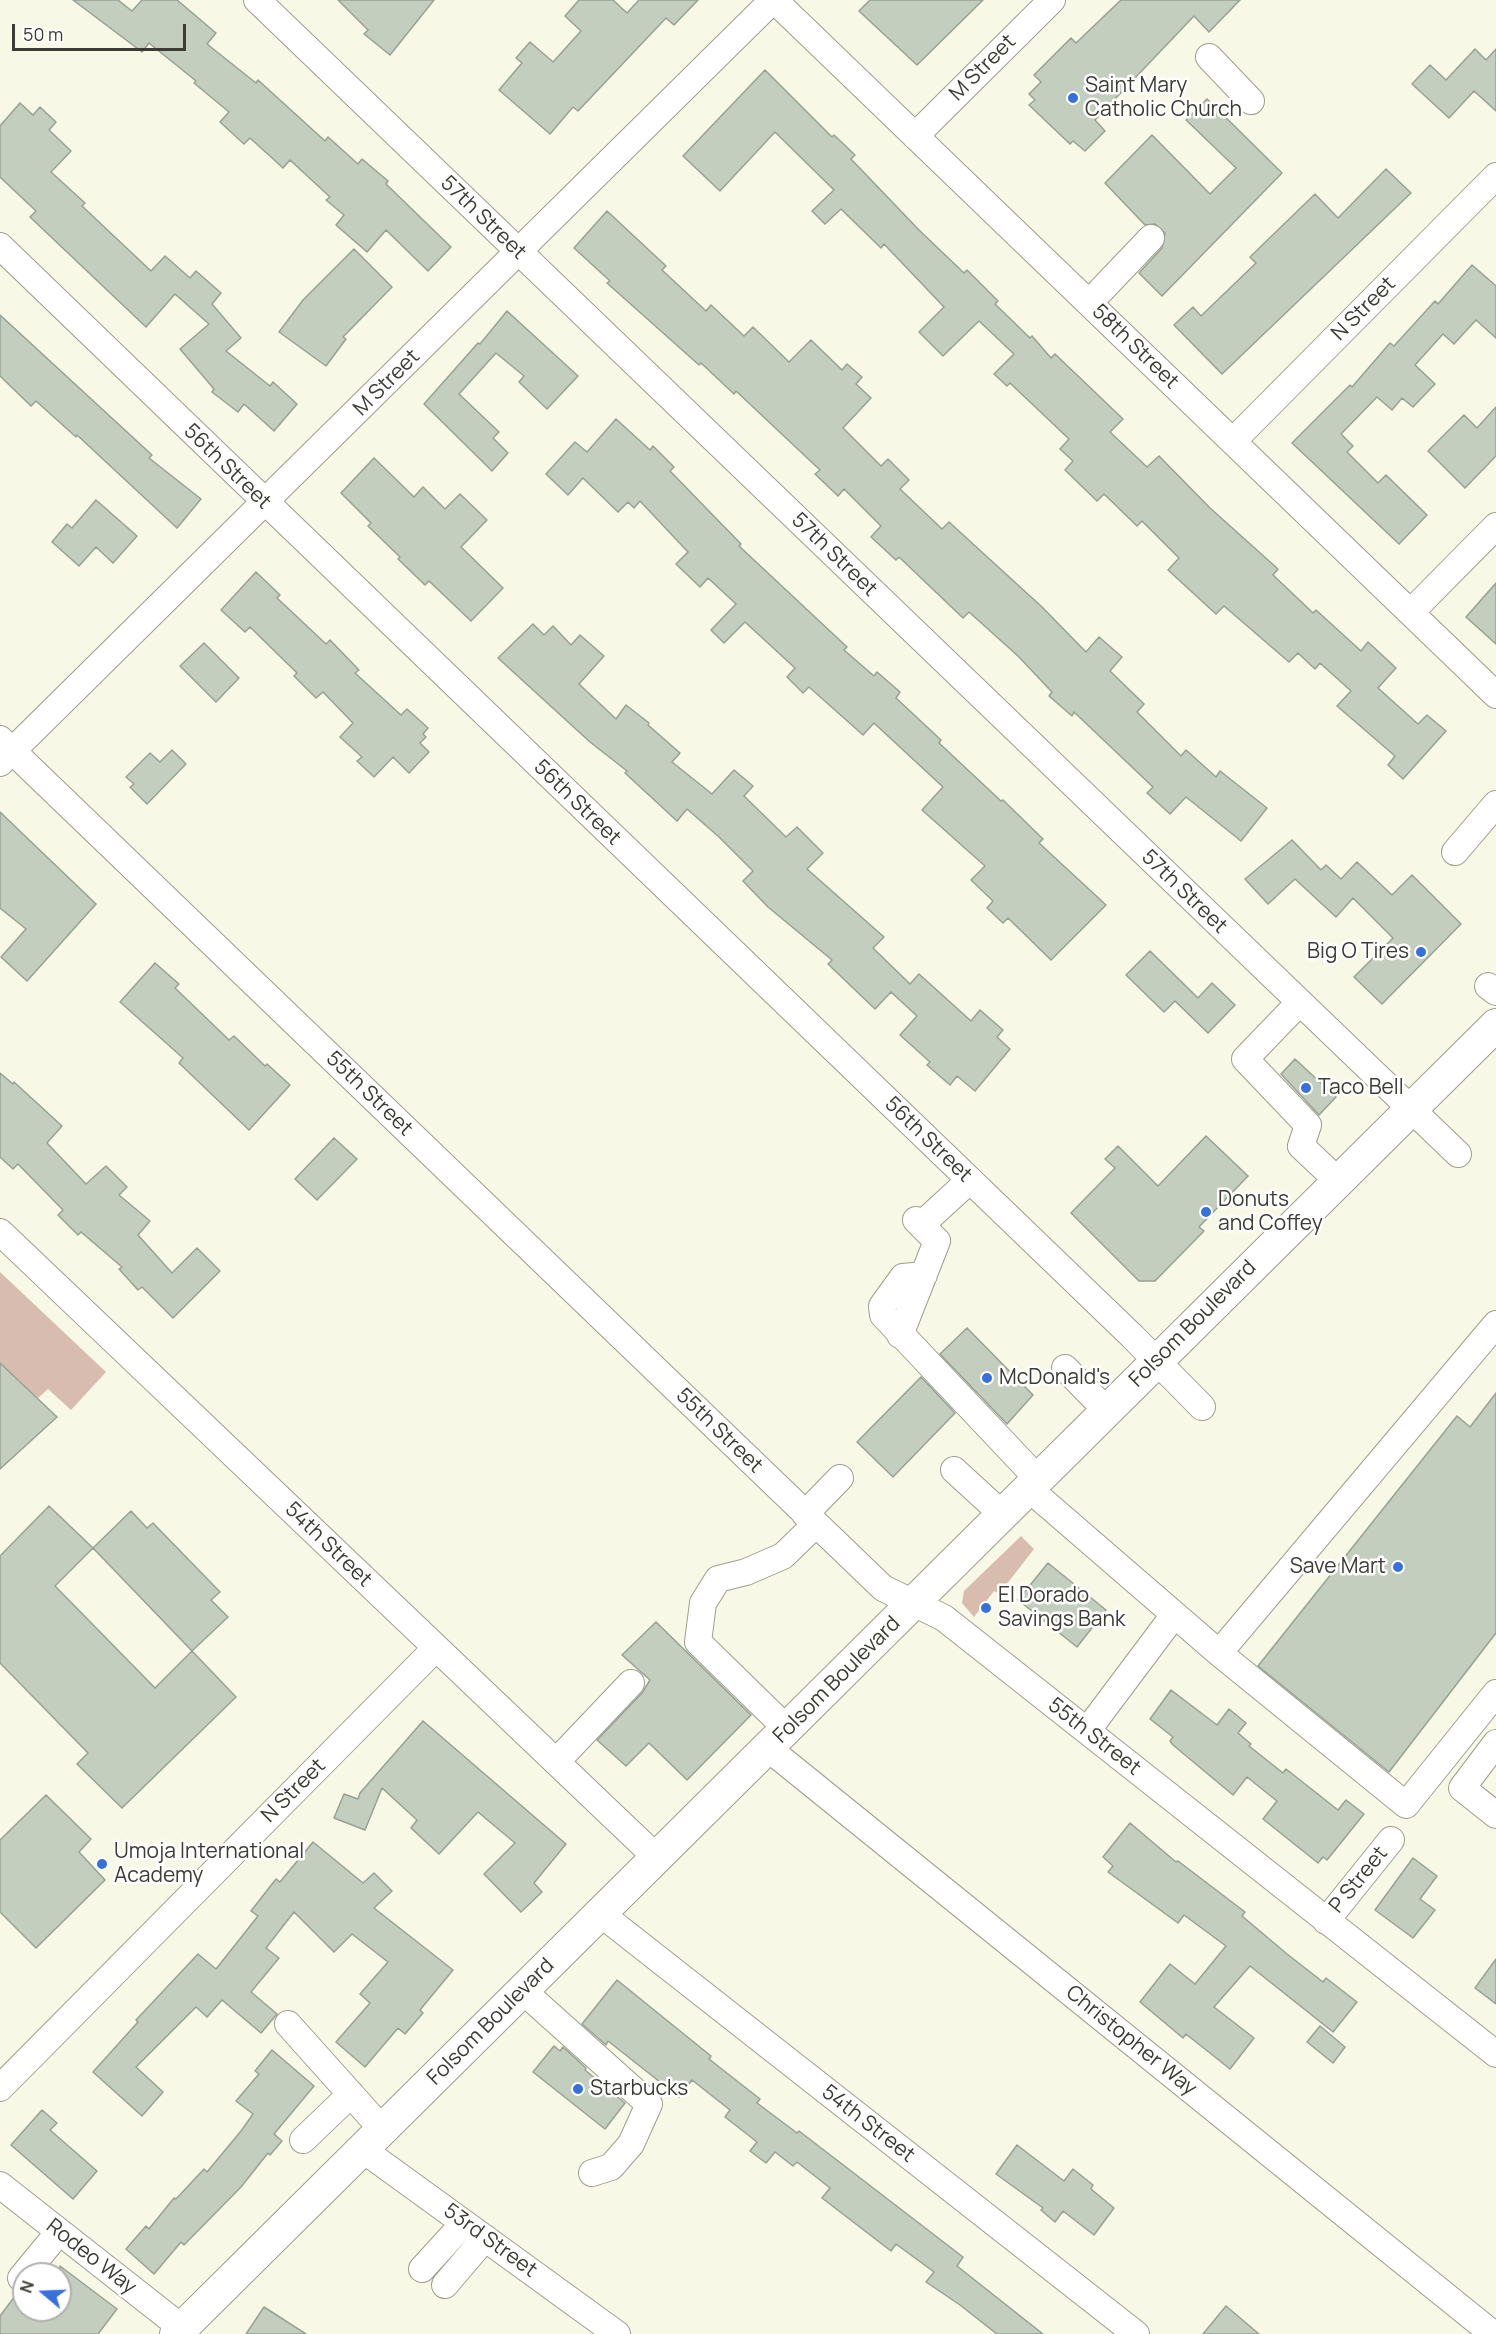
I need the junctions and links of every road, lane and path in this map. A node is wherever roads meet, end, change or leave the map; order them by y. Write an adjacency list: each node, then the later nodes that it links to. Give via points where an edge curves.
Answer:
1 (257, 0): 10 (street, 57th Street)
2 (773, 0): 6 (street, 58th Street); 10 (street, M Street)
3 (1052, 0): 6 (street, M Street)
4 (1209, 57): 5 (street)
5 (1251, 101)
6 (915, 136): 11 (street, 58th Street)
7 (1496, 176): 12 (street, N Street)
8 (1151, 238): 11 (street)
9 (0, 246): 13 (street, 56th Street)
10 (519, 252): 13 (street, M Street); 20 (street, 57th Street)
11 (1089, 303): 12 (street, 58th Street)
12 (1233, 441): 15 (street, 58th Street)
13 (265, 504): 17 (street, M Street); 24 (street, 56th Street)
14 (1496, 526): 15 (street)
15 (1411, 612): 16 (street, 58th Street)
16 (1496, 695)
17 (4, 751): 36 (street, 55th Street)
18 (1496, 804): 19 (street)
19 (1455, 852)
20 (1299, 1003): 22 (street, 57th Street, via 1365,1053); 25 (street, via 1245,1059 1308,1125 1302,1146)
21 (1496, 1025): 22 (main road, Folsom Boulevard)
22 (1411, 1110): 23 (street, 57th Street); 25 (main road, Folsom Boulevard)
23 (1458, 1154)
24 (970, 1180): 28 (street, 56th Street); 34 (street, via 925,1228 924,1275 903,1277 882,1306 883,1315)
25 (1338, 1181): 28 (main road, Folsom Boulevard)
26 (0, 1232): 39 (street, 54th Street)
27 (1496, 1324): 40 (street)
28 (1156, 1359): 30 (street, 56th Street); 31 (main road, Folsom Boulevard)
29 (1065, 1368): 31 (street)
30 (1202, 1407)
31 (1106, 1410): 34 (main road, Folsom Boulevard)
32 (954, 1470): 35 (street)
33 (840, 1478): 36 (street)
34 (1032, 1482): 35 (main road, Folsom Boulevard); 38 (street)
35 (1001, 1513): 37 (main road, Folsom Boulevard)
36 (810, 1519): 37 (street, 55th Street, via 883,1588); 44 (street, Christopher Way, via 783,1556 746,1572 718,1578 703,1603 698,1642)
37 (914, 1604): 43 (street, 55th Street, via 944,1618); 44 (main road, Folsom Boulevard)
38 (1174, 1615): 40 (street); 43 (street)
39 (436, 1648): 46 (street, 54th Street); 55 (street, N Street)
40 (1219, 1653): 42 (street, via 1406,1805)
41 (630, 1683): 46 (street)
42 (1496, 1693)
43 (1087, 1731): 51 (street, 55th Street)
44 (778, 1739): 49 (main road, Folsom Boulevard); 70 (street, Christopher Way)
45 (1496, 1743): 47 (street, via 1462,1788)
46 (556, 1762): 49 (street, 54th Street)
47 (1496, 1815)
48 (1391, 1840): 51 (street, P Street)
49 (657, 1858): 50 (main road, Folsom Boulevard)
50 (601, 1914): 52 (main road, Folsom Boulevard); 69 (street, 54th Street)
51 (1326, 1921): 54 (street, 55th Street)
52 (523, 1991): 57 (main road, Folsom Boulevard); 59 (street, via 649,2104 631,2144 610,2167)
53 (288, 2024): 56 (street, 53rd Street)
54 (1496, 2054)
55 (0, 2088)
56 (351, 2094): 57 (street, 53rd Street); 58 (street)
57 (372, 2139): 61 (street, 53rd Street); 67 (main road, Folsom Boulevard)
58 (303, 2140)
59 (592, 2173)
60 (0, 2185): 62 (street, Rodeo Way)
61 (464, 2223): 63 (street, 53rd Street); 65 (street)
62 (59, 2232): 64 (street); 67 (street, Rodeo Way)
63 (485, 2238): 66 (street); 68 (street, 53rd Street)
64 (34, 2262)
65 (422, 2269)
66 (445, 2285)
67 (179, 2331)
68 (617, 2334)
69 (1136, 2334)
70 (1493, 2334)

